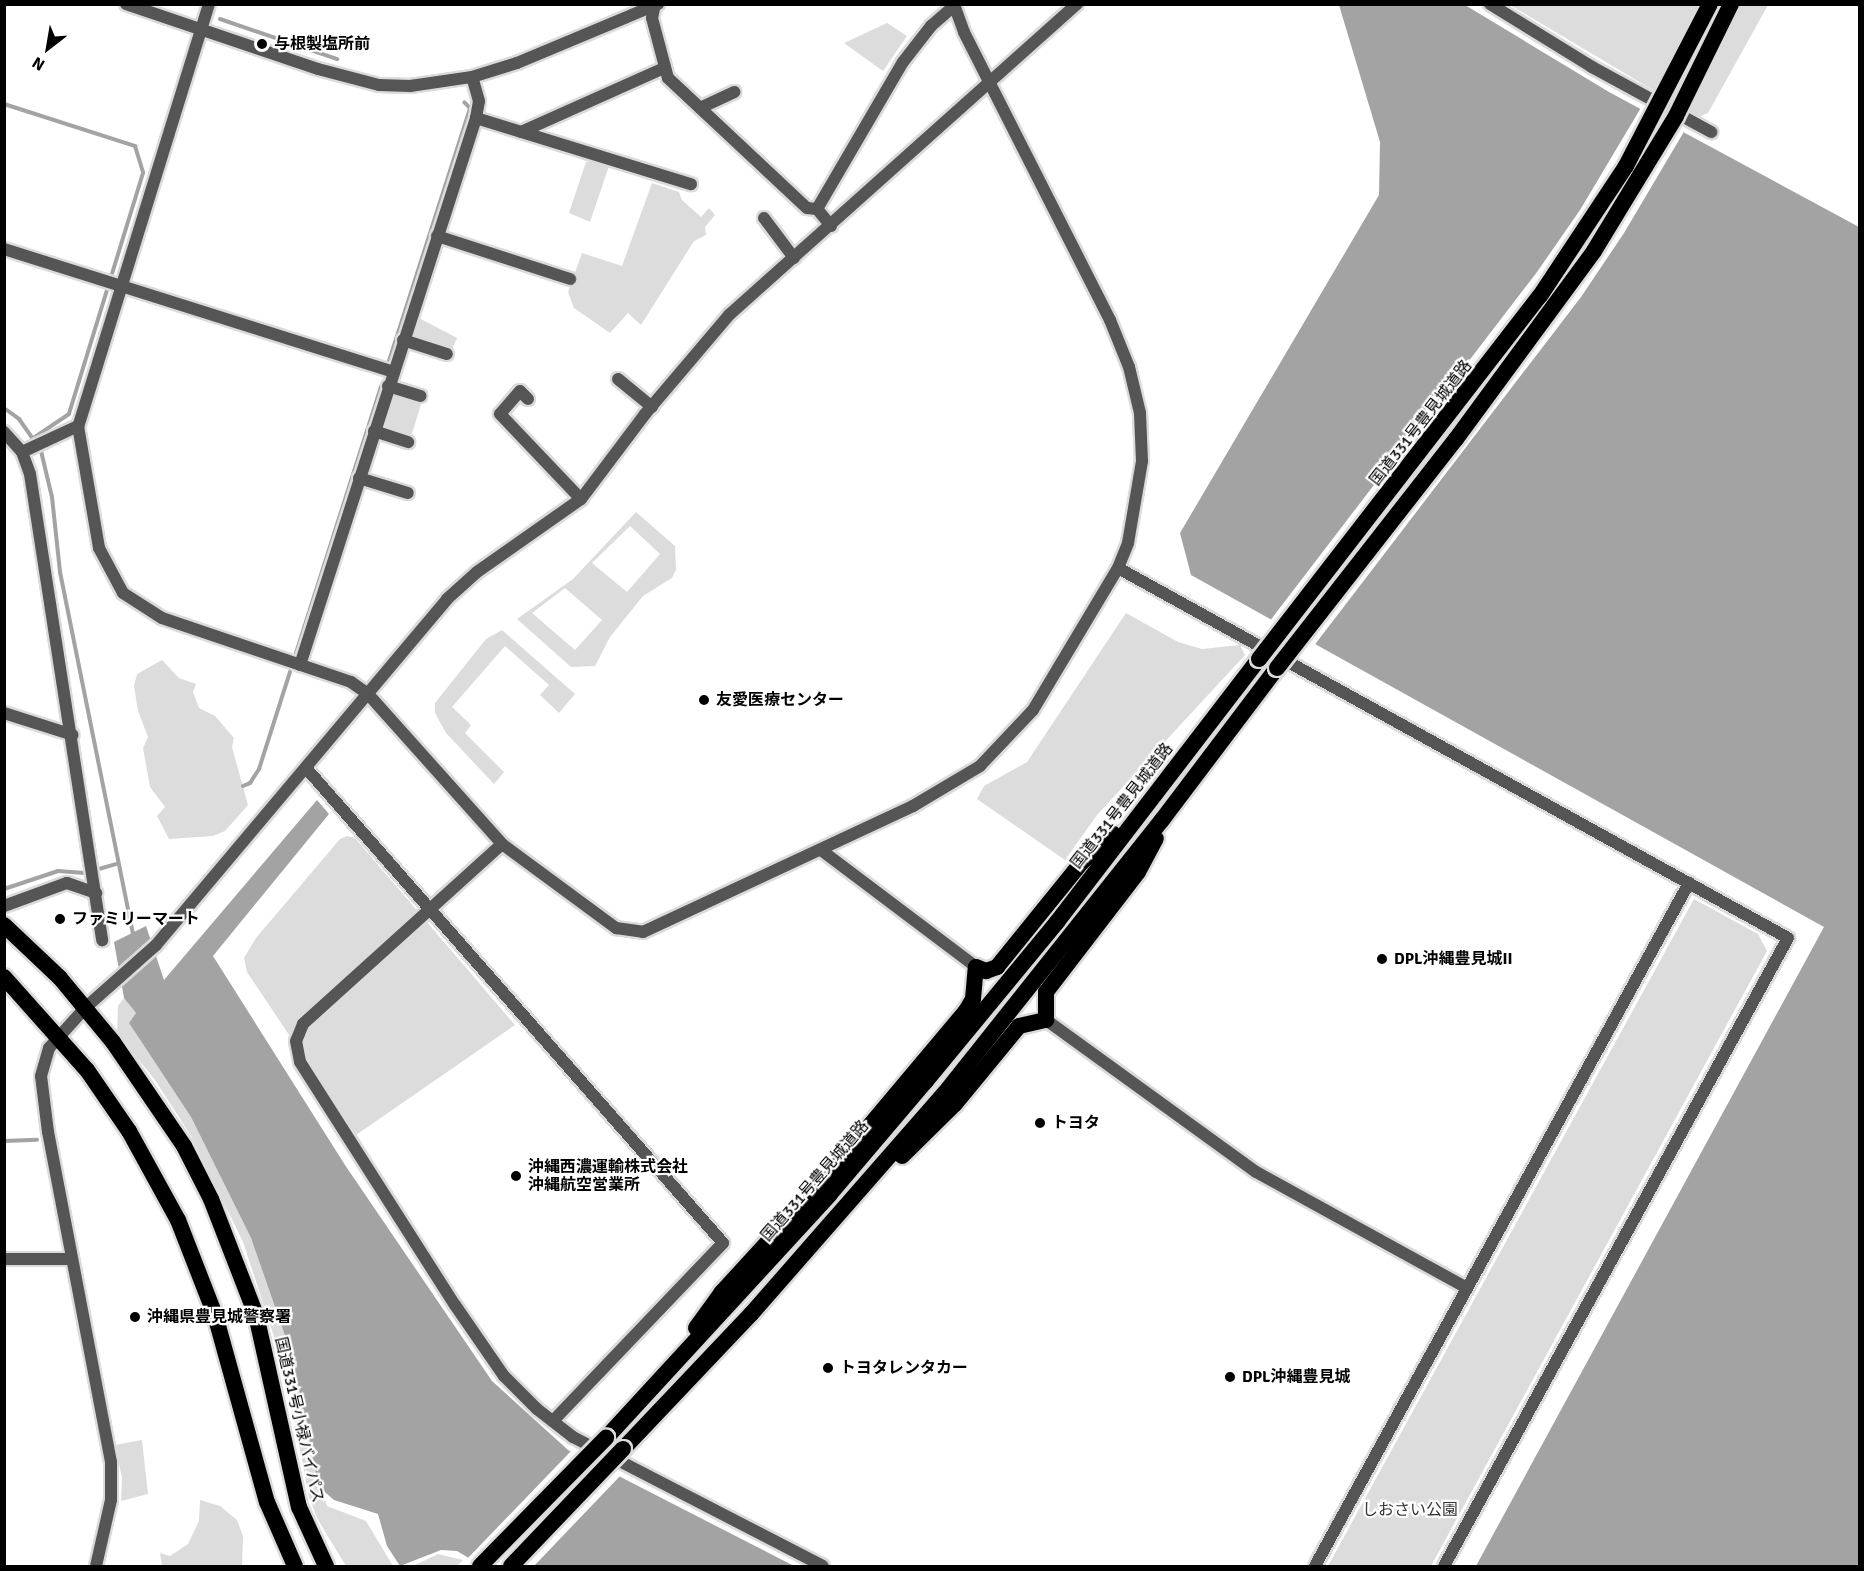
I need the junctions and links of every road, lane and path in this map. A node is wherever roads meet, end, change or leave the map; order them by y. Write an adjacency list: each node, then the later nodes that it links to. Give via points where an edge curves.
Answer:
1 (126, 4): 9 (street)
2 (208, 4): 9 (street)
3 (1077, 4): 12 (street)
4 (1490, 4): 17 (street, via 1592,67)
5 (1710, 4): 49 (highway, 国道331号豊見城道路, bridge, via 1626,166 1577,242 1441,426)
6 (1731, 4): 50 (highway, bridge, via 1676,116 1594,251 1456,439)
7 (656, 5): 10 (street, via 652,18); 11 (street, via 517,63)
8 (955, 5): 12 (street); 19 (street, via 931,26 903,62)
9 (201, 29): 11 (street, via 318,69 379,85 439,84); 26 (street)
10 (663, 69): 14 (street); 16 (street)
11 (472, 77): 15 (street, via 479,101)
12 (989, 83): 21 (street); 43 (street, via 1110,320 1132,375 1140,413 1142,460 1135,512)
13 (734, 92): 14 (street)
14 (700, 108): 19 (street, via 807,208)
15 (476, 118): 16 (street); 22 (street)
16 (521, 132): 18 (street)
17 (1711, 132)
18 (691, 184)
19 (817, 209): 21 (street)
20 (764, 218): 24 (street)
21 (831, 226): 24 (street)
22 (437, 236): 25 (street); 27 (street)
23 (4, 249): 26 (street)
24 (794, 258): 34 (street, via 711,334)
25 (570, 279)
26 (120, 285): 29 (street); 35 (street)
27 (403, 340): 28 (street); 29 (street)
28 (447, 354)
29 (393, 372): 31 (street)
30 (618, 379): 34 (street)
31 (388, 386): 32 (street); 36 (street)
32 (420, 396)
33 (528, 399): 42 (street, via 520,391 500,414)
34 (652, 407): 42 (street)
35 (78, 426): 39 (street); 44 (street, via 99,548 123,593 162,618)
36 (374, 431): 38 (street); 40 (street)
37 (4, 432): 39 (street)
38 (408, 442)
39 (22, 452): 47 (street, via 30,474)
40 (359, 478): 41 (street); 44 (street)
41 (408, 493)
42 (581, 499): 45 (street, via 462,584)
43 (1118, 568): 52 (street, via 1033,710 999,750 937,794); 53 (street)
44 (300, 665): 45 (street, via 351,682)
45 (368, 694): 48 (street); 51 (street)
46 (4, 712): 47 (street)
47 (73, 735): 54 (street)
48 (306, 768): 56 (street); 61 (street, via 156,945)
49 (1146, 802): 59 (highway, via 1082,862 997,967 986,971); 68 (highway, 国道331号豊見城道路, via 1056,921 926,1081 830,1194)
50 (1162, 820): 62 (highway, via 1138,872 1046,992); 64 (highway)
51 (502, 844): 52 (street, via 616,928 643,932); 56 (street)
52 (821, 850): 59 (street)
53 (1689, 883): 67 (street); 77 (street, via 1788,938)
54 (96, 889): 55 (street, via 67,883); 58 (street)
55 (4, 906)
56 (431, 909): 69 (street, via 303,1024 296,1051 504,1376); 69 (street, via 723,1243)
57 (4, 925): 61 (highway, 国道331号小禄バイパス)
58 (102, 940)
59 (976, 967): 68 (highway, via 973,999 966,1011 819,1186 722,1292)
60 (4, 977): 63 (highway)
61 (85, 1008): 63 (street); 72 (highway, 国道331号小禄バイパス, via 160,1108 211,1199 256,1315 299,1507)
62 (1046, 1020): 64 (highway, via 1019,1026 955,1104); 67 (street, via 1256,1172)
63 (59, 1034): 66 (street, via 45,1057 42,1087); 71 (highway, via 129,1131 178,1220 215,1315 267,1502)
64 (858, 1196): 74 (highway, bridge)
65 (4, 1259): 66 (street)
66 (72, 1259): 70 (street, via 111,1462 111,1500)
67 (1465, 1287): 76 (street)
68 (653, 1387): 73 (highway, 国道331号豊見城道路, bridge)
69 (553, 1421): 75 (street, via 573,1437 658,1483)
70 (96, 1566)
71 (296, 1566)
72 (326, 1566)
73 (480, 1566)
74 (511, 1566)
75 (823, 1566)
76 (1315, 1566)
77 (1444, 1566)

